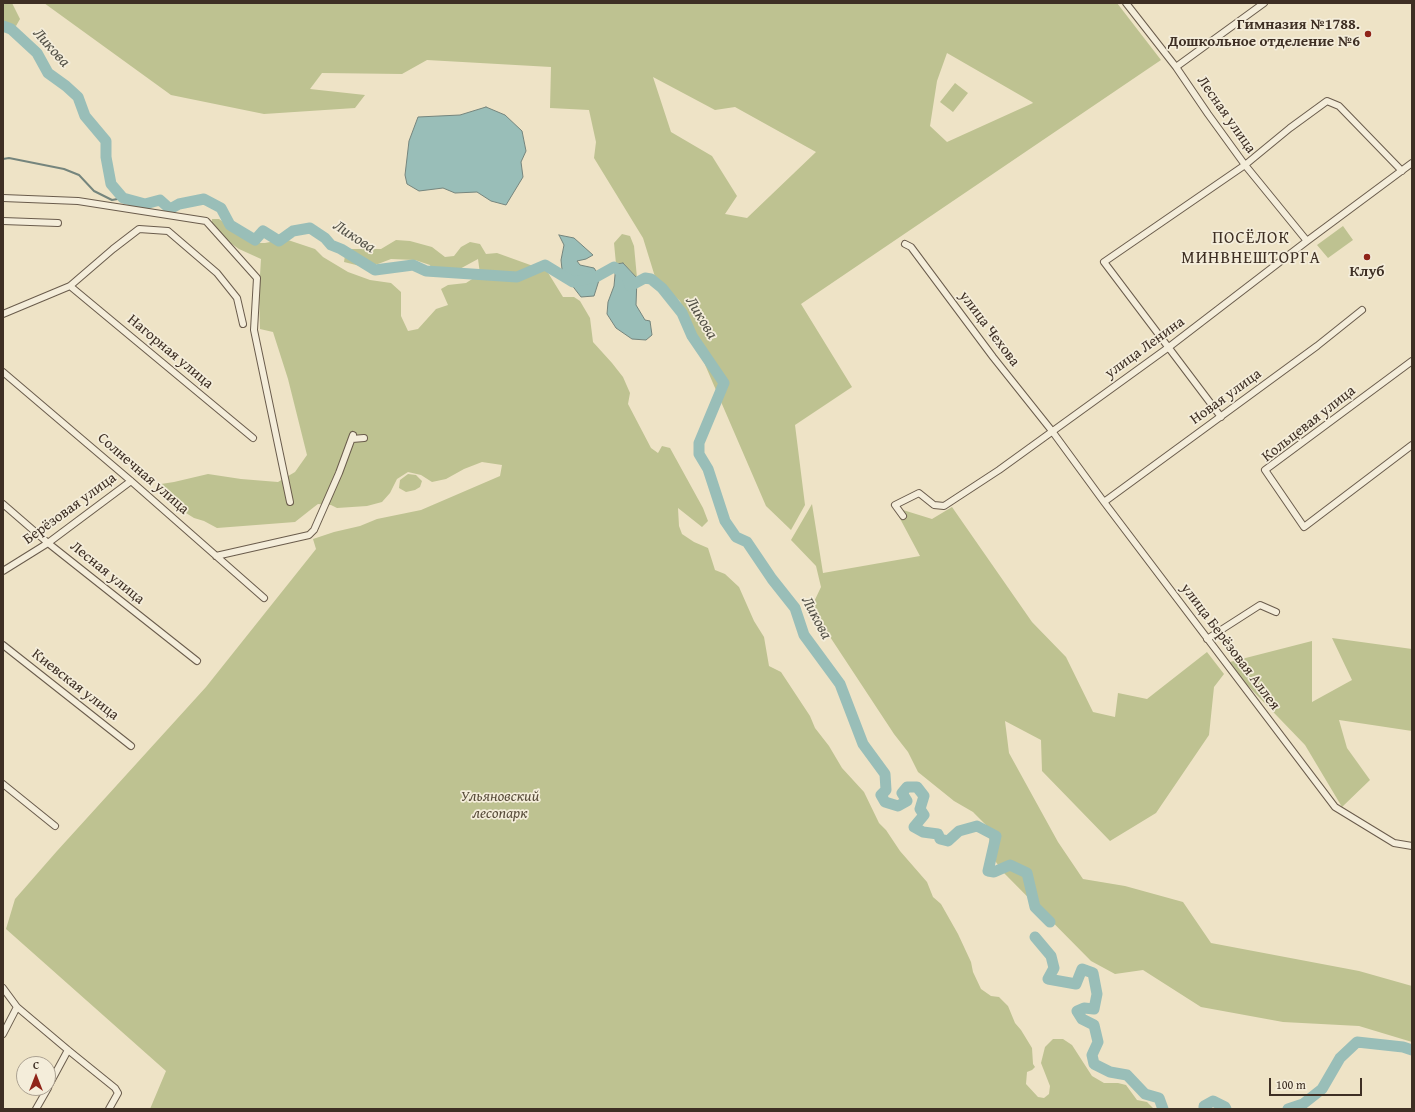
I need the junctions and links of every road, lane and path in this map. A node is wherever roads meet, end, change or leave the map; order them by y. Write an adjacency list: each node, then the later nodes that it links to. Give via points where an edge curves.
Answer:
1 (1126, 3): 3 (street, Лесная улица)
2 (1264, 3): 3 (street)
3 (1176, 66): 5 (street, Лесная улица)
4 (1412, 163): 6 (street, улица Ленина)
5 (1246, 164): 6 (street, via 1327,101 1339,106); 10 (street, Лесная улица); 16 (street, via 1104,262)
6 (1402, 170): 10 (street, улица Ленина)
7 (3, 198): 25 (street, via 78,201 206,221 256,278 254,330)
8 (3, 221): 9 (street)
9 (58, 223)
10 (1307, 241): 16 (street, улица Ленина)
11 (904, 244): 20 (street, улица Чехова, via 911,247 993,358)
12 (70, 286): 14 (street); 15 (street, via 139,229 168,231 217,272 237,298); 21 (street, Нагорная улица)
13 (1362, 310): 19 (street, Новая улица)
14 (3, 314)
15 (243, 324)
16 (1169, 347): 19 (street); 20 (street, улица Ленина)
17 (1412, 361): 23 (street, Кольцевая улица, via 1265,470 1304,527)
18 (3, 372): 24 (street, Солнечная улица)
19 (1221, 417): 26 (street, Новая улица)
20 (1052, 431): 26 (street, улица Берёзовая Аллея); 28 (street, улица Ленина, via 944,506 934,505 919,493 895,505)
21 (254, 438)
22 (364, 438): 30 (street, via 352,437 314,530 309,535)
23 (1412, 446)
24 (131, 481): 29 (street, Берёзовая улица); 30 (street, Солнечная улица)
25 (290, 502)
26 (1104, 502): 34 (street, улица Берёзовая Аллея)
27 (3, 504): 29 (street, Лесная улица)
28 (902, 516)
29 (48, 543): 31 (street, Берёзовая улица); 36 (street, Лесная улица)
30 (216, 556): 32 (street, Солнечная улица)
31 (3, 571)
32 (264, 598)
33 (1276, 612): 34 (street, via 1260,602)
34 (1207, 638): 40 (street, улица Берёзовая Аллея, via 1335,807 1394,843)
35 (3, 646): 37 (street, Киевская улица)
36 (197, 661)
37 (131, 746)
38 (3, 784): 39 (street)
39 (55, 826)
40 (1412, 846)
41 (3, 988): 42 (street)
42 (17, 1007): 43 (street); 44 (street)
43 (3, 1034)
44 (68, 1050): 45 (street); 48 (street, via 115,1088 118,1093)
45 (56, 1073)
46 (43, 1096): 47 (street)
47 (36, 1109)
48 (109, 1109)

